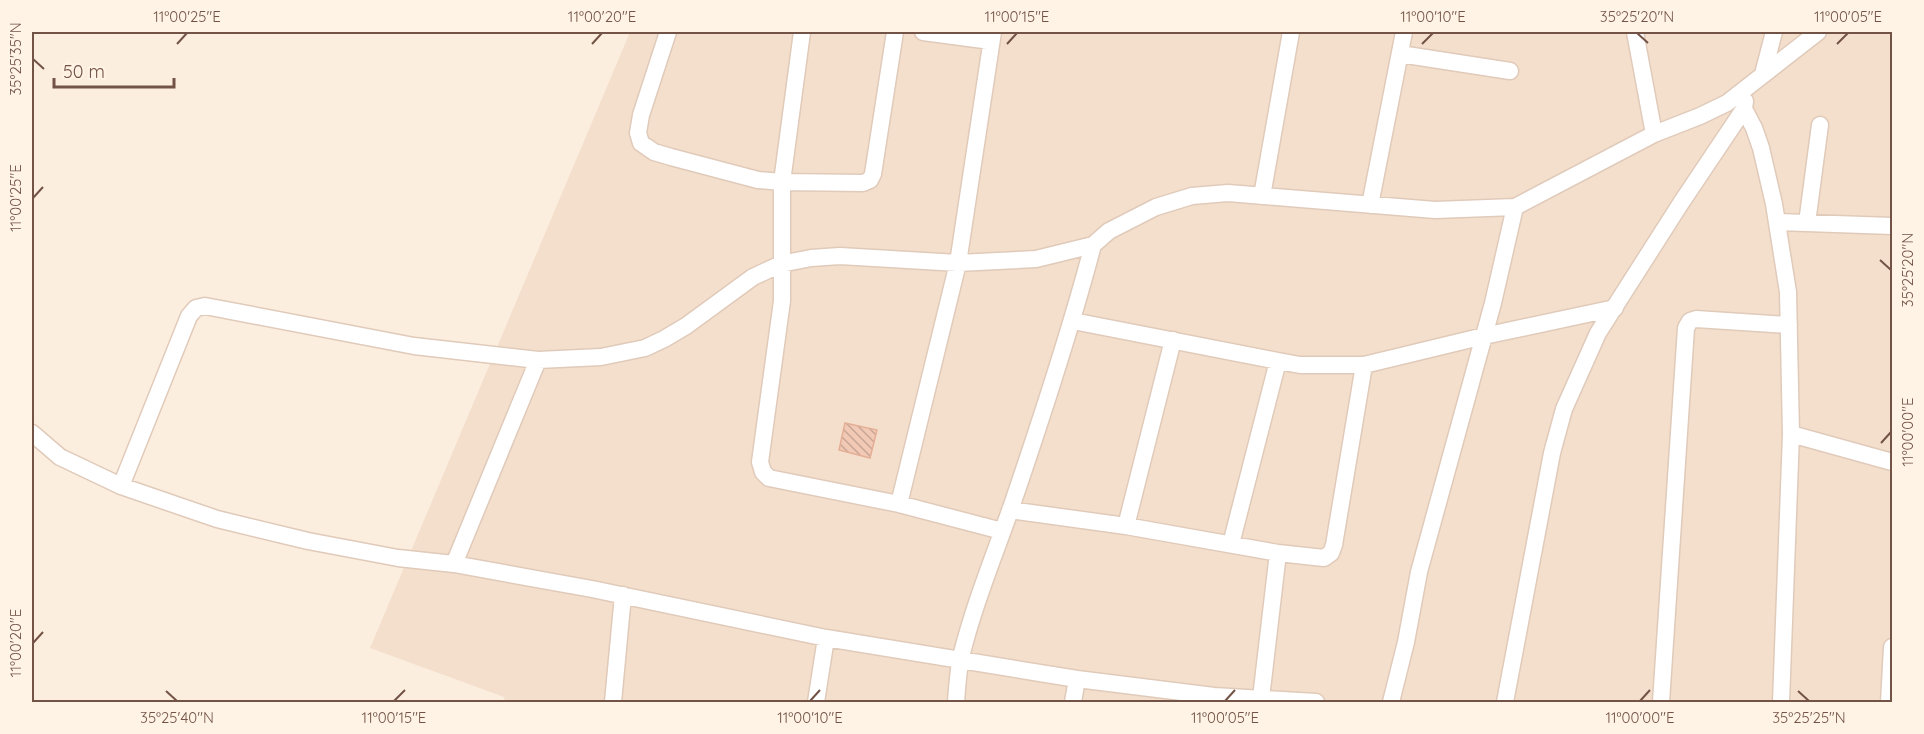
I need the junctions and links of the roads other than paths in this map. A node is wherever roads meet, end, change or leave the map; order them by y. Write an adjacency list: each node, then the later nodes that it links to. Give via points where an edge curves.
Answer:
1 (668, 32): 18 (street, via 641,115 641,143 671,157 758,180)
2 (802, 32): 18 (street)
3 (896, 32): 18 (street, via 870,180)
4 (923, 32): 10 (street)
5 (1291, 32): 19 (street)
6 (1404, 32): 11 (street)
7 (1635, 32): 17 (street)
8 (1774, 32): 13 (street)
9 (1818, 32): 13 (street)
10 (992, 36): 26 (street)
11 (1400, 54): 12 (street); 20 (street)
12 (1510, 71)
13 (1763, 74): 14 (street)
14 (1747, 88): 15 (street); 17 (street, via 1713,110)
15 (1744, 109): 22 (street, via 1761,148); 28 (street)
16 (1820, 125): 23 (street)
17 (1654, 134): 21 (street)
18 (782, 182): 27 (street)
19 (1262, 196): 20 (street); 25 (street, via 1192,196 1125,221)
20 (1370, 205): 21 (street, via 1435,210)
21 (1515, 207): 31 (street)
22 (1778, 222): 23 (street); 30 (street)
23 (1807, 223): 24 (street)
24 (1893, 226)
25 (1093, 245): 26 (street, via 1036,259); 29 (street)
26 (958, 263): 27 (street, via 840,256); 40 (street)
27 (781, 264): 33 (street, via 753,277 686,326 645,348 601,357); 40 (street, via 782,301 760,462 763,472 777,480)
28 (1615, 308): 31 (street); 59 (street, via 1599,333 1564,409 1552,453)
29 (1073, 321): 32 (street); 41 (street)
30 (1789, 325): 37 (street); 60 (street, via 1696,319 1686,328)
31 (1484, 336): 35 (street); 58 (street, via 1428,538)
32 (1173, 340): 34 (street); 42 (street)
33 (538, 360): 39 (street, via 414,346 205,306 196,308 189,316); 46 (street)
34 (1278, 361): 35 (street); 44 (street)
35 (1364, 365): 45 (street, via 1331,553 1324,558)
36 (32, 433): 39 (street, via 60,457)
37 (1791, 434): 38 (street); 61 (street)
38 (1893, 462)
39 (121, 486): 46 (street, via 217,519 296,538 398,558)
40 (899, 504): 43 (street)
41 (1010, 510): 42 (street); 43 (street)
42 (1126, 526): 44 (street)
43 (1002, 531): 50 (street)
44 (1231, 543): 45 (street)
45 (1278, 553): 52 (street)
46 (454, 564): 47 (street)
47 (622, 595): 48 (street); 53 (street)
48 (826, 638): 50 (street); 54 (street)
49 (1893, 647): 62 (street)
50 (961, 660): 51 (street); 55 (street)
51 (1077, 680): 52 (street); 56 (street)
52 (1261, 698): 57 (street)
53 (613, 702)
54 (816, 702)
55 (956, 702)
56 (1073, 702)
57 (1314, 702)
58 (1391, 702)
59 (1505, 702)
60 (1661, 702)
61 (1781, 702)
62 (1889, 702)

